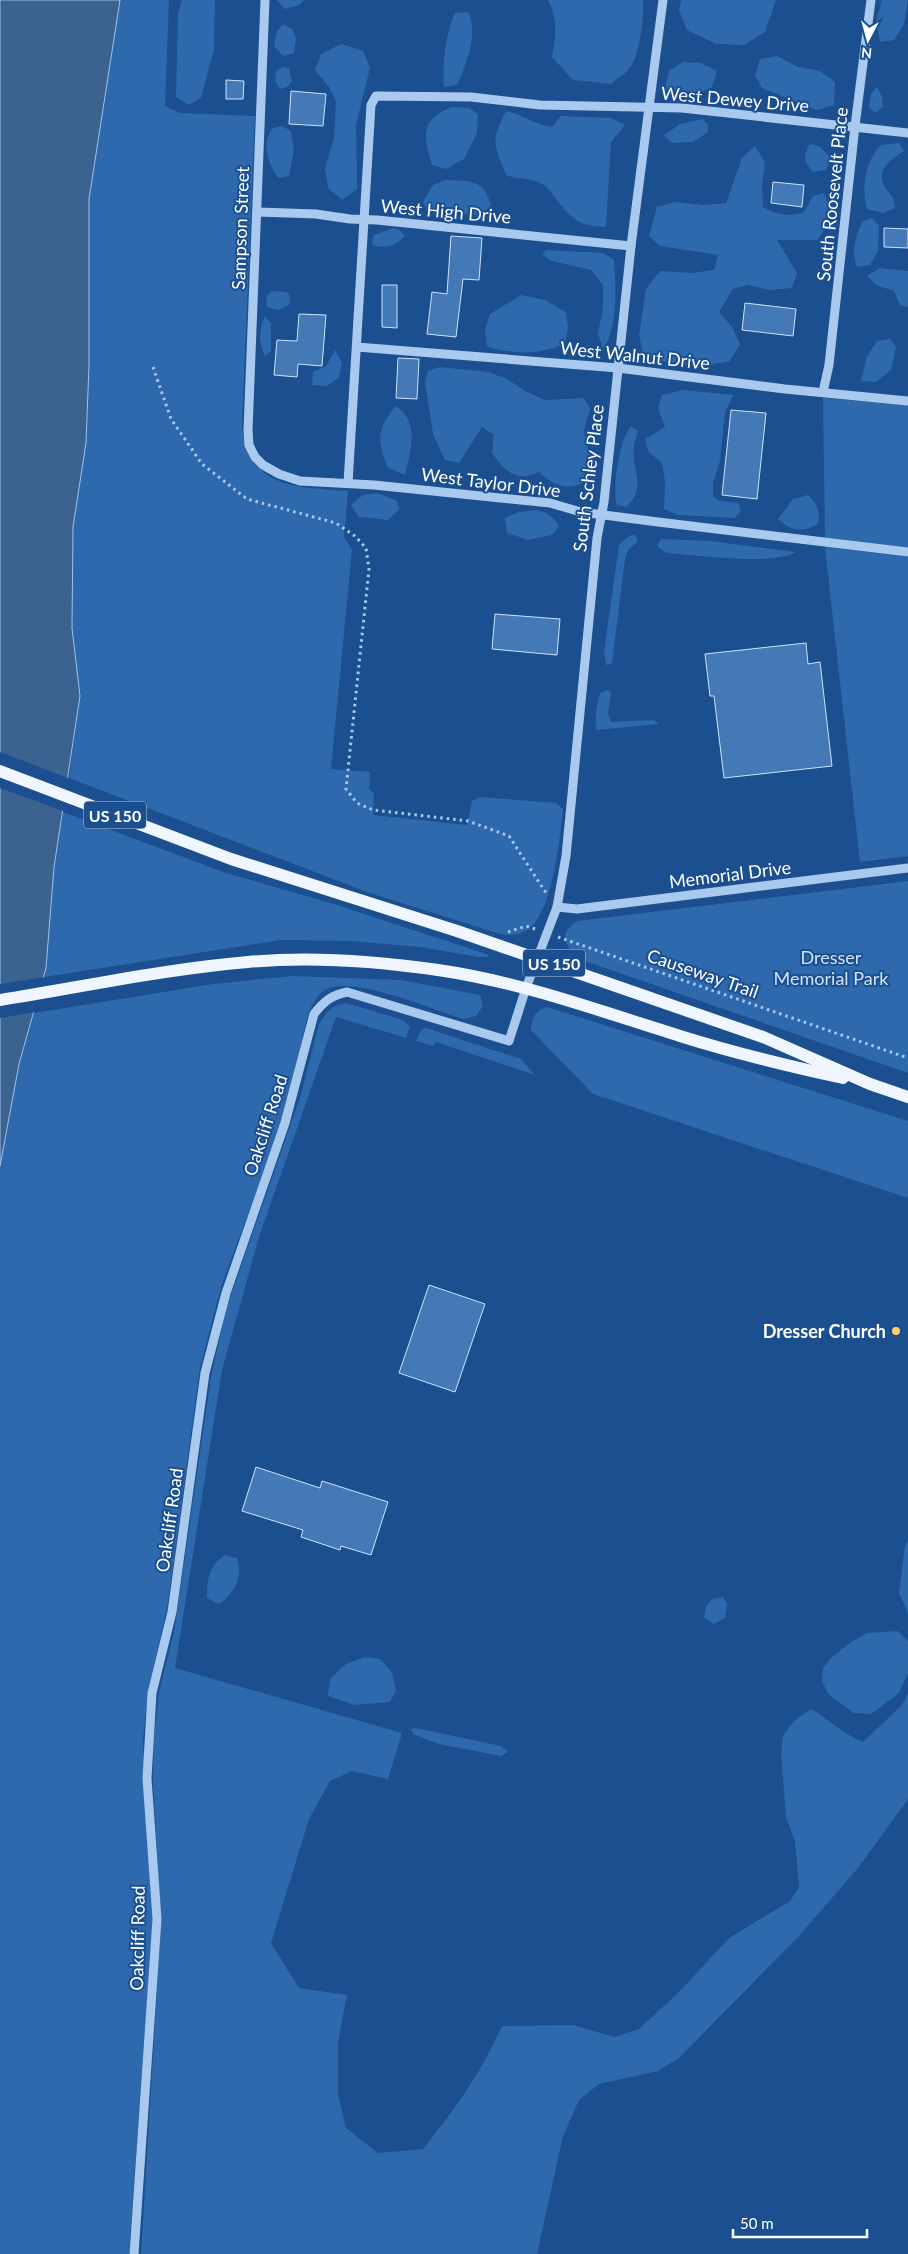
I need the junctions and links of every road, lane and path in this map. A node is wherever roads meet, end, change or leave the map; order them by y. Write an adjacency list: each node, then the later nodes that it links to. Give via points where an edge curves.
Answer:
1 (265, 0): 7 (street, Sampson Street)
2 (663, 0): 4 (street, South Schley Place)
3 (871, 0): 5 (street, South Roosevelt Place)
4 (649, 107): 5 (street, West Dewey Drive); 8 (street, West Dewey Drive, via 376,96 371,105); 9 (street, South Schley Place)
5 (855, 126): 6 (street, West Dewey Drive); 13 (street, South Roosevelt Place, via 830,365)
6 (908, 132)
7 (258, 212): 8 (street, West High Drive); 15 (street, Sampson Street, via 248,430)
8 (365, 220): 9 (street, West High Drive); 10 (street)
9 (631, 246): 12 (street, South Schley Place)
10 (357, 348): 12 (street, West Walnut Drive); 16 (street)
11 (153, 367): 21 (path, via 171,419 202,464 247,499 336,523 366,548 369,569 346,789 357,802 373,810 468,821 509,836)
12 (618, 368): 13 (street, West Walnut Drive); 17 (street, South Schley Place)
13 (823, 392): 14 (street, West Walnut Drive)
14 (908, 401)
15 (255, 457): 16 (street, West Taylor Drive, via 279,474 300,481)
16 (348, 483): 17 (street, West Taylor Drive, via 550,503)
17 (601, 514): 18 (street, West Taylor Drive); 21 (street, South Schley Place, via 596,538 566,856)
18 (908, 552)
19 (0, 771): 23 (main road, US 150, via 231,859)
20 (908, 868): 21 (street, Memorial Drive, via 577,909)
21 (557, 908): 22 (street, South Schley Place)
22 (546, 933): 23 (street, South Schley Place); 27 (path, Causeway Trail)
23 (537, 958): 24 (street, South Schley Place); 28 (main road, US 150, via 764,1036)
24 (526, 988): 25 (main road, US 150, via 439,970 354,961 259,961); 26 (street, South Schley Place); 28 (main road, US 150, via 756,1059)
25 (0, 1000)
26 (509, 1041): 30 (street, Oakcliff Road, via 347,992 334,995 322,1004 314,1014 285,1123 226,1293 205,1373 172,1612 152,1694 147,1778 157,1920)
27 (908, 1058)
28 (870, 1084): 29 (main road, US 150)
29 (908, 1097)
30 (134, 2254)

